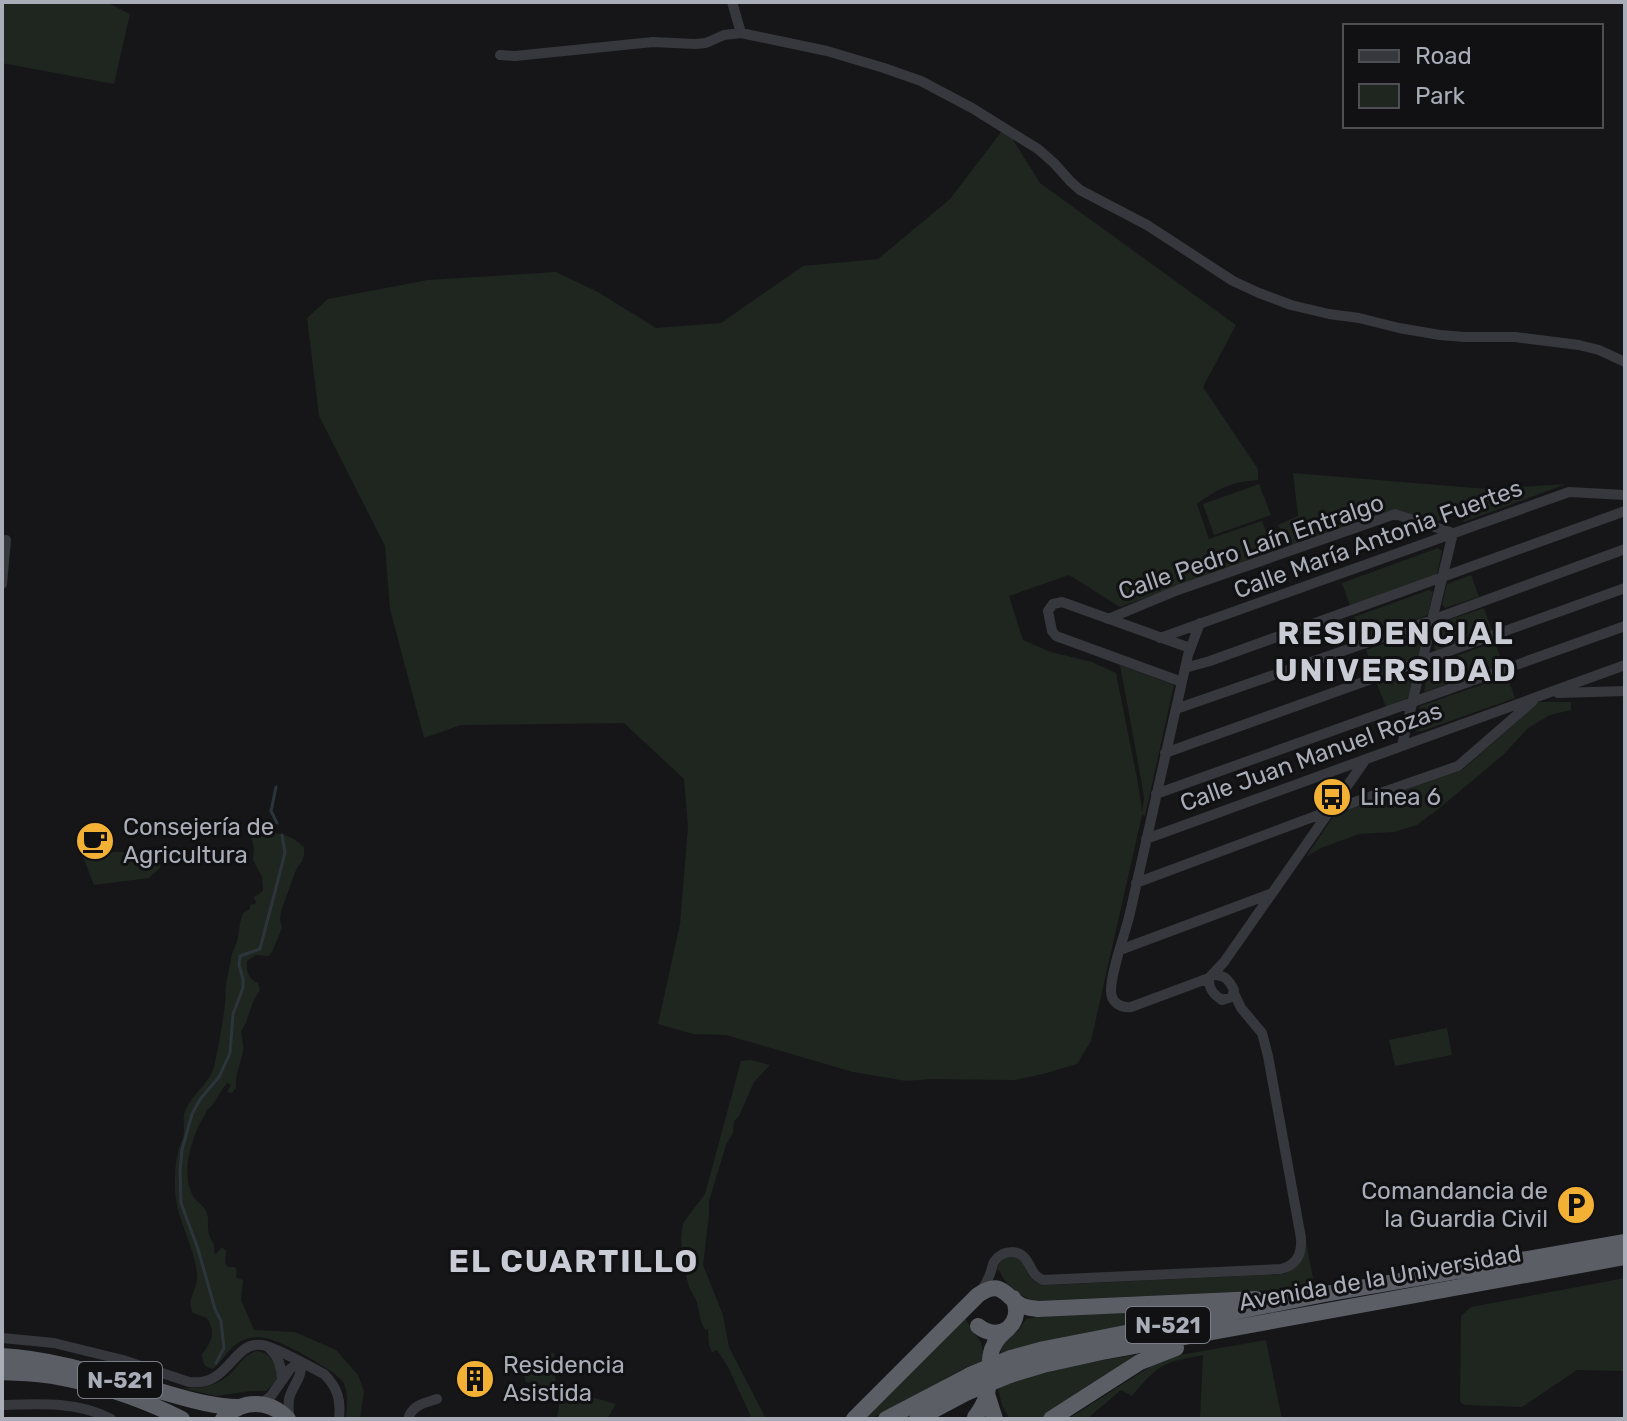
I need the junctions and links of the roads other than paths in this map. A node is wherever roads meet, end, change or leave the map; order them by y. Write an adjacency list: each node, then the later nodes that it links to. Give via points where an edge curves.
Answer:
1 (732, 2): 2 (street)
2 (741, 33): 3 (street, via 706,43 653,42); 4 (street, via 827,51 921,81 1038,149 1080,190 1147,225 1233,281 1291,305 1440,335 1579,345)
3 (500, 55)
4 (1625, 362)
5 (1621, 495): 6 (street); 7 (street, Calle María Antonia Fuertes, via 1569,492)
6 (1623, 512): 10 (street)
7 (1453, 533): 10 (street); 13 (street, Calle Pedro Laín Entralgo, via 1395,514); 15 (street, Calle María Antonia Fuertes)
8 (6, 540): 11 (street)
9 (1625, 549): 14 (street)
10 (1443, 577): 14 (street); 20 (street)
11 (2, 584)
12 (1625, 588): 19 (street)
13 (1108, 619): 17 (street); 24 (street, via 1062,602 1048,611 1056,636)
14 (1432, 620): 19 (street); 29 (street)
15 (1200, 623): 17 (street, Calle María Antonia Fuertes); 18 (street)
16 (1625, 626): 28 (street)
17 (1160, 638): 18 (street)
18 (1189, 651): 20 (street); 22 (street)
19 (1423, 660): 28 (street); 34 (street)
20 (1200, 664): 22 (street)
21 (1623, 665): 23 (street, Calle Juan Manuel Rozas); 25 (street, via 1614,679)
22 (1185, 668): 24 (street)
23 (1594, 676): 25 (street); 26 (street, via 1588,682); 27 (street, Calle Juan Manuel Rozas)
24 (1182, 682): 29 (street)
25 (1622, 691): 26 (street)
26 (1590, 692): 27 (street)
27 (1543, 694): 30 (street, Calle Juan Manuel Rozas); 31 (street)
28 (1413, 702): 33 (street); 39 (street)
29 (1176, 709): 32 (street)
30 (1501, 710): 31 (street); 33 (street, Calle Juan Manuel Rozas)
31 (1508, 723): 40 (street, via 1458,766)
32 (1168, 740): 34 (street); 35 (street)
33 (1402, 745): 36 (street, Calle Juan Manuel Rozas)
34 (1181, 747): 35 (street)
35 (1165, 753): 39 (street)
36 (1366, 759): 37 (street, Calle Juan Manuel Rozas); 38 (street)
37 (1340, 768): 38 (street); 43 (street, Calle Juan Manuel Rozas)
38 (1349, 783): 40 (street)
39 (1156, 794): 42 (street)
40 (1329, 811): 41 (street); 44 (street)
41 (1299, 822): 44 (street); 46 (street)
42 (1150, 824): 43 (street); 45 (street)
43 (1170, 830): 45 (street, Calle Juan Manuel Rozas)
44 (1312, 835): 47 (street)
45 (1146, 839): 46 (street)
46 (1136, 883): 48 (street)
47 (1271, 894): 48 (street); 49 (street)
48 (1120, 950): 49 (street, via 1111,994 1124,1008)
49 (1214, 979): 50 (street, via 1231,984); 50 (street, via 1215,996)
50 (1229, 996): 53 (street, via 1262,1033 1268,1056 1301,1238 1296,1261 1281,1269 1043,1280 1024,1257 1009,1252 994,1262)
51 (1625, 1242): 55 (highway, Avenida de la Universidad / N-521)
52 (1625, 1257): 59 (highway, Avenida de la Universidad / N-521)
53 (991, 1273): 54 (street); 56 (street)
54 (1008, 1294): 55 (highway, via 1027,1308 1038,1309); 56 (highway, via 993,1289); 58 (highway, via 1017,1312)
55 (1325, 1294): 65 (highway, Avenida de la Universidad / N-521, via 1044,1349)
56 (979, 1295): 57 (highway, via 972,1311); 83 (highway)
57 (978, 1326): 58 (highway, via 992,1333); 62 (highway)
58 (1008, 1329): 62 (highway)
59 (1235, 1329): 65 (highway, Avenida de la Universidad / N-521); 87 (highway, via 1140,1362)
60 (2, 1338): 61 (street, via 54,1343 198,1383 226,1369 251,1345)
61 (265, 1345): 64 (street); 69 (street, via 279,1362)
62 (990, 1350): 71 (highway)
63 (2, 1356): 75 (highway, N-521, via 70,1366 195,1401)
64 (300, 1362): 67 (street); 68 (street); 69 (street)
65 (1011, 1367): 70 (highway, Avenida de la Universidad / N-521, bridge)
66 (2, 1372): 78 (highway, N-521, via 101,1387)
67 (324, 1374): 68 (street); 81 (street, via 338,1392)
68 (298, 1381): 80 (street, via 289,1399)
69 (282, 1382): 73 (street)
70 (969, 1383): 84 (highway, Avenida de la Universidad / N-521); 85 (highway, Avenida de la Universidad / N-521)
71 (987, 1394): 76 (highway); 86 (highway)
72 (437, 1399): 82 (street, via 411,1410)
73 (261, 1404): 75 (highway, N-521); 80 (highway)
74 (2, 1405): 77 (street, via 50,1404)
75 (238, 1407): 79 (highway)
76 (974, 1418): 86 (highway)
77 (111, 1419)
78 (182, 1419)
79 (223, 1419)
80 (289, 1419)
81 (339, 1419)
82 (408, 1419)
83 (854, 1419)
84 (886, 1419)
85 (917, 1419)
86 (995, 1419)
87 (1051, 1419)

